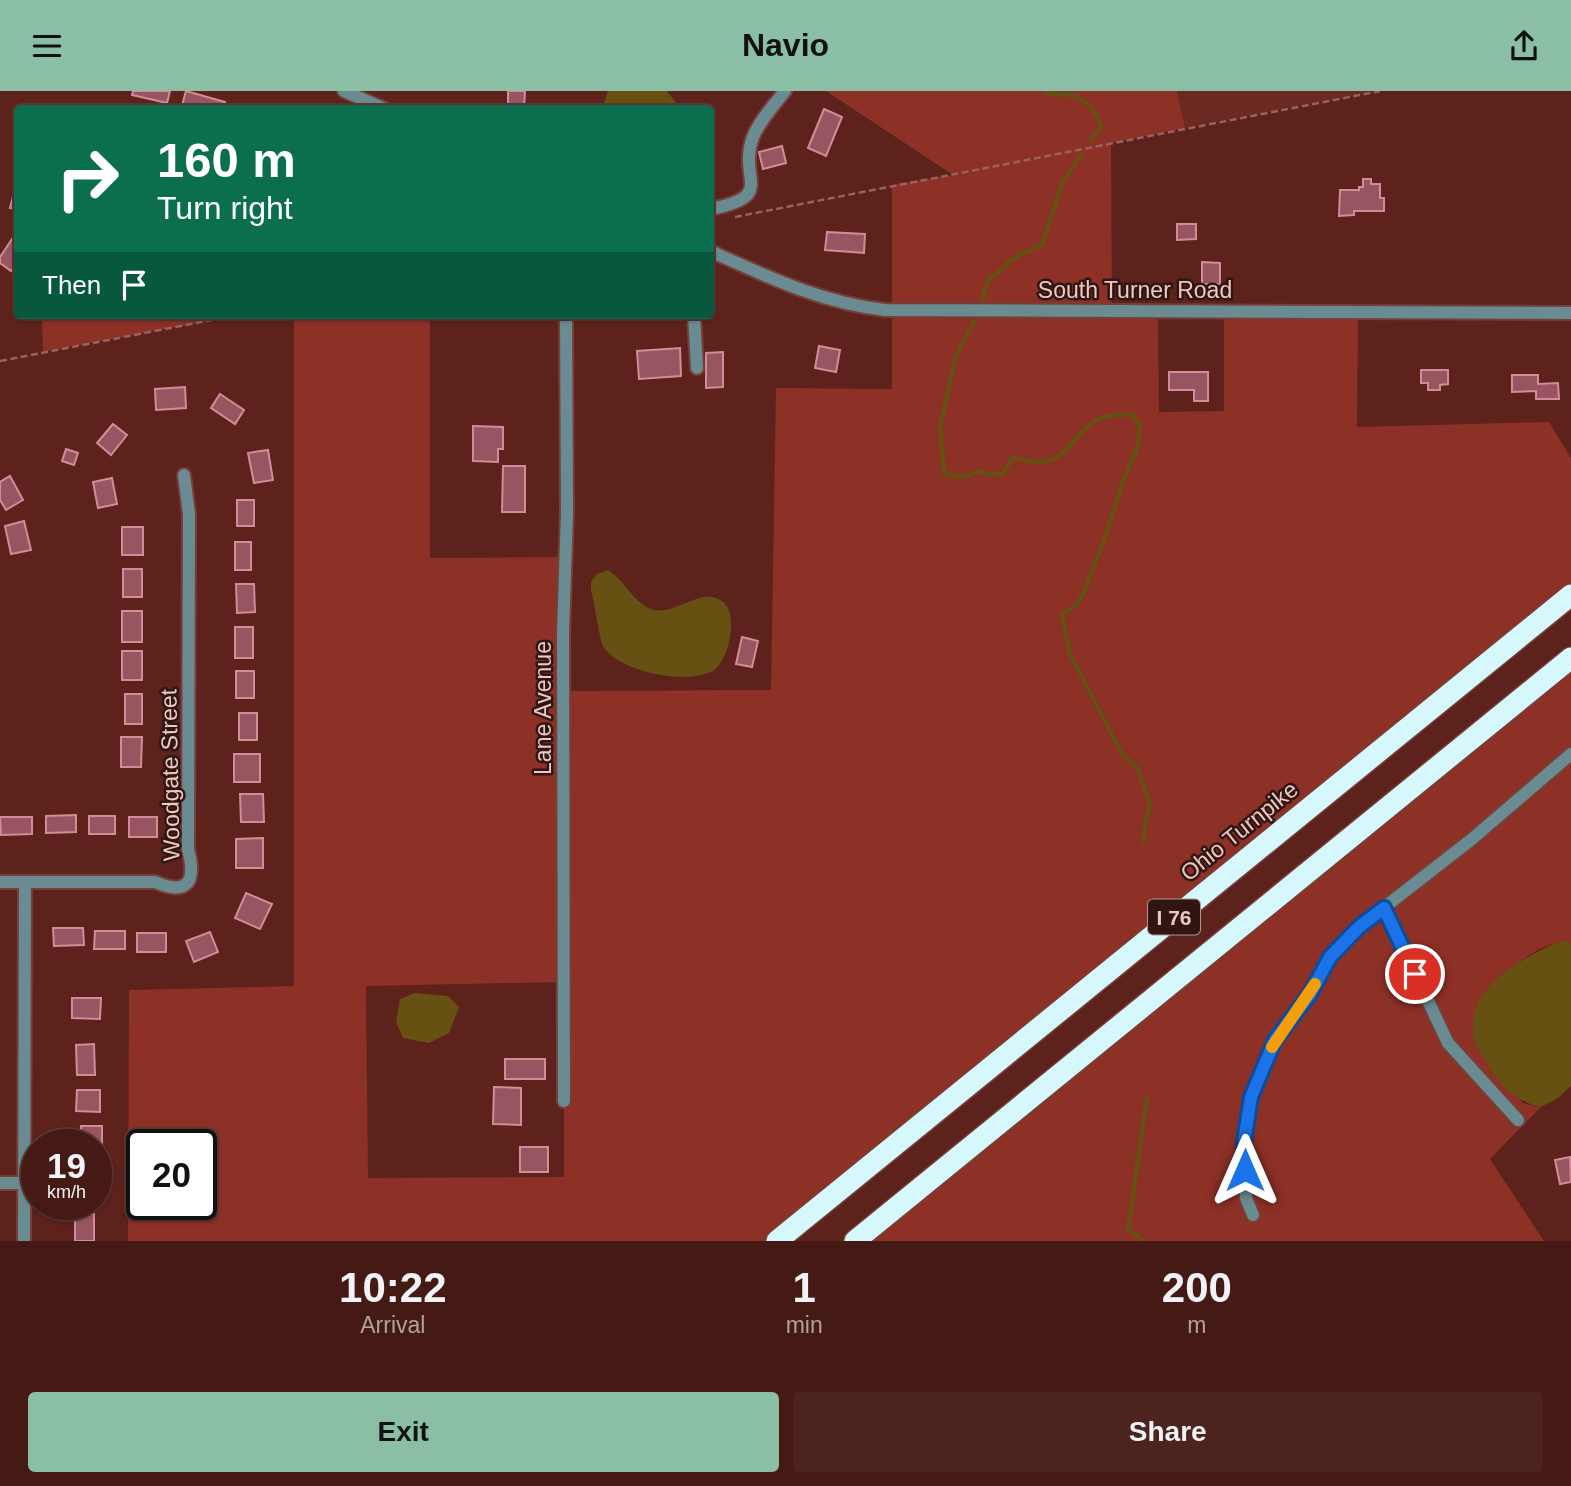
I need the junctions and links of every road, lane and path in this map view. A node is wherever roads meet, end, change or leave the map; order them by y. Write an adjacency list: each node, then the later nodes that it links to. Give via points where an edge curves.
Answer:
1 (344, 91): 4 (street)
2 (785, 91): 5 (street, via 753,137 751,188 746,197)
3 (1380, 91): 6 (path)
4 (376, 105)
5 (714, 208)
6 (723, 219)
7 (714, 253): 8 (street, South Turner Road, via 797,290 833,302 885,310)
8 (1571, 313)
9 (216, 319): 12 (path)
10 (566, 319): 21 (street, Lane Avenue)
11 (694, 319): 13 (street)
12 (0, 361)
13 (697, 368)
14 (184, 475): 19 (street, Woodgate Street, via 189,514 191,879 175,888 155,882)
15 (1571, 595): 29 (highway, Ohio Turnpike / I 76)
16 (1571, 658): 30 (highway, I 76)
17 (1571, 754): 20 (street)
18 (0, 881): 19 (street, Woodgate Street)
19 (25, 882): 23 (street)
20 (1384, 908): 22 (street, via 1448,1043); 26 (street, via 1330,957 1310,994 1275,1040 1251,1097 1244,1142 1246,1198)
21 (564, 1101)
22 (1518, 1120)
23 (25, 1129)
24 (0, 1183): 25 (street)
25 (21, 1183)
26 (1253, 1215)
27 (24, 1220): 28 (street)
28 (24, 1241)
29 (777, 1241)
30 (855, 1241)

